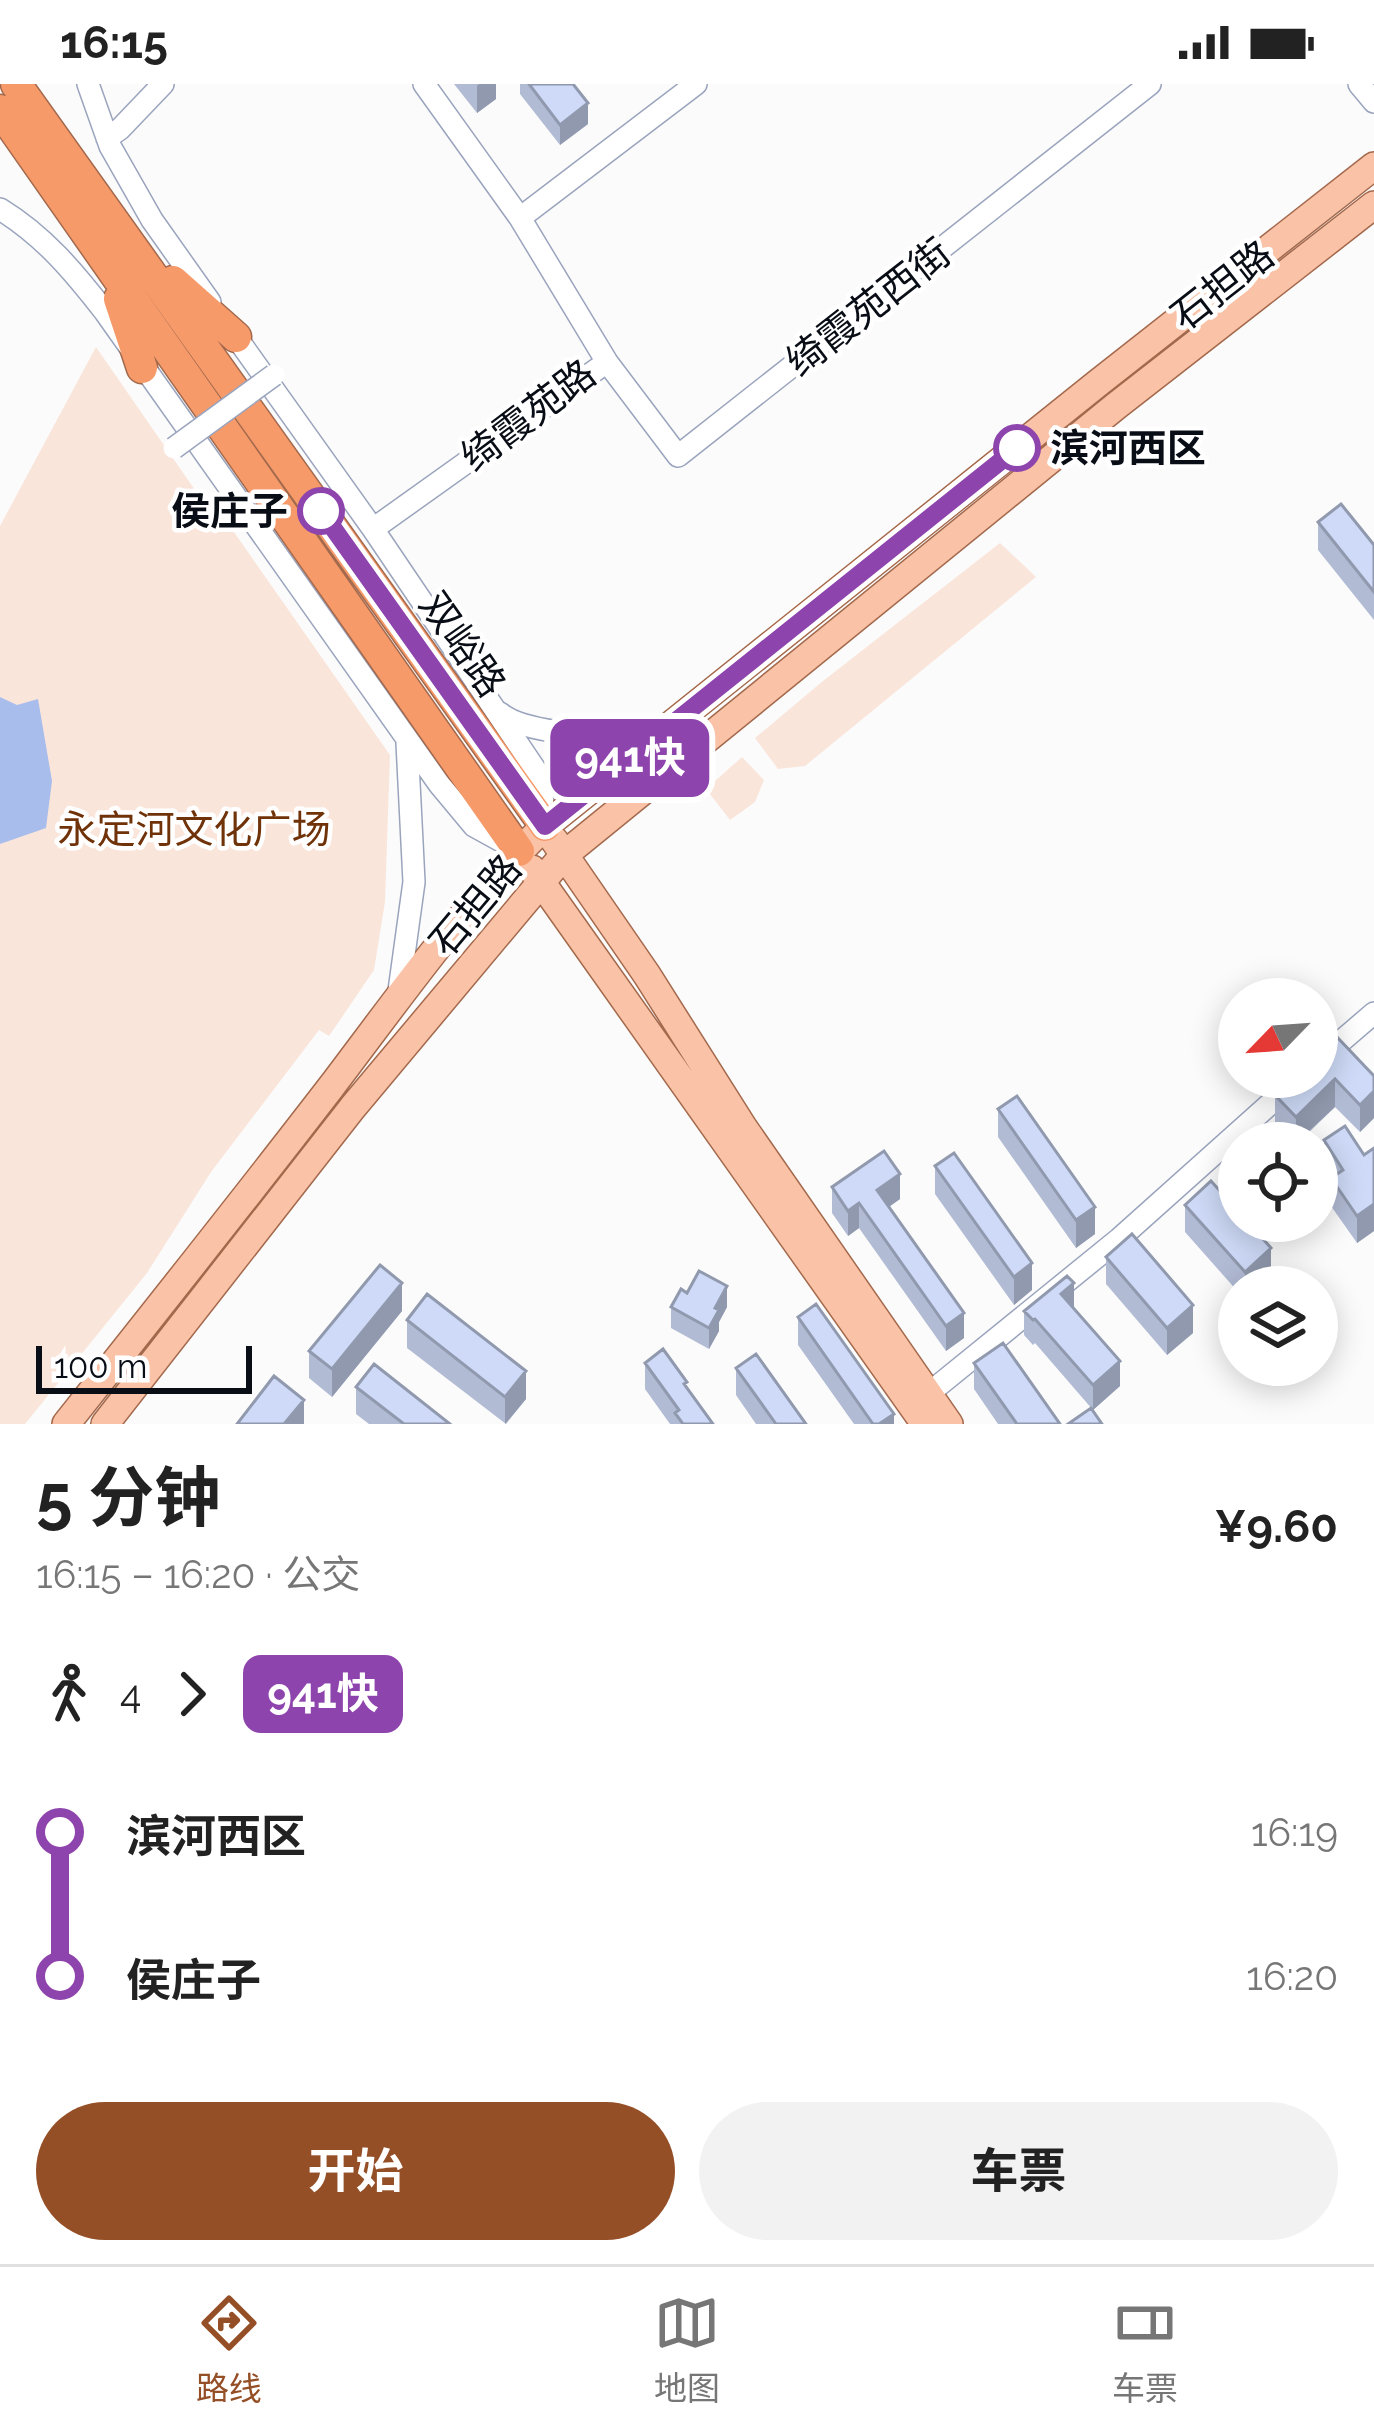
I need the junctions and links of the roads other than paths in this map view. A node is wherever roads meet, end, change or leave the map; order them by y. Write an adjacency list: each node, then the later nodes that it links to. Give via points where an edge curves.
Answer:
1 (16, 84): 12 (highway, 双峪路)
2 (34, 84): 12 (highway)
3 (88, 84): 11 (street, 双峪路)
4 (163, 84): 11 (street)
5 (424, 84): 16 (street, 绮霞苑路)
6 (696, 84): 16 (street)
7 (1150, 84): 20 (street, 绮霞苑西街, via 678,456)
8 (1359, 84): 9 (street)
9 (1374, 102)
10 (0, 110): 18 (highway, 双峪路)
11 (107, 138): 19 (street, 双峪路, via 152,220)
12 (69, 155): 17 (highway, 双峪路)
13 (1374, 166): 26 (main road, 石担路)
14 (1374, 205): 30 (main road, 石担路)
15 (0, 209): 21 (street, via 69,266)
16 (520, 218): 20 (street, 绮霞苑路)
17 (133, 245): 19 (highway); 28 (highway, 双峪路)
18 (108, 265): 21 (highway); 29 (highway, 双峪路)
19 (236, 337): 24 (street, 双峪路)
20 (607, 362): 24 (street, 绮霞苑路)
21 (142, 368): 27 (street)
22 (274, 375): 23 (street, bridge)
23 (174, 448)
24 (374, 529): 25 (street, 双峪路)
25 (493, 706): 26 (street, via 506,720 560,731 618,736); 28 (street, 双峪路, via 542,778)
26 (668, 727): 28 (main road, 石担路)
27 (407, 742): 29 (street, via 473,826); 32 (street, via 414,882)
28 (545, 826): 29 (main road, 石担路); 30 (main road)
29 (519, 851): 31 (main road); 32 (main road, 石担路)
30 (564, 855): 31 (main road, 石担路); 36 (main road)
31 (541, 880): 38 (main road, 石担路); 39 (main road)
32 (398, 1000): 37 (main road, 石担路)
33 (1374, 1013): 34 (street)
34 (1338, 1044)
35 (1277, 1098): 36 (street)
36 (928, 1394): 40 (main road)
37 (66, 1424)
38 (105, 1424)
39 (925, 1424)
40 (949, 1424)

